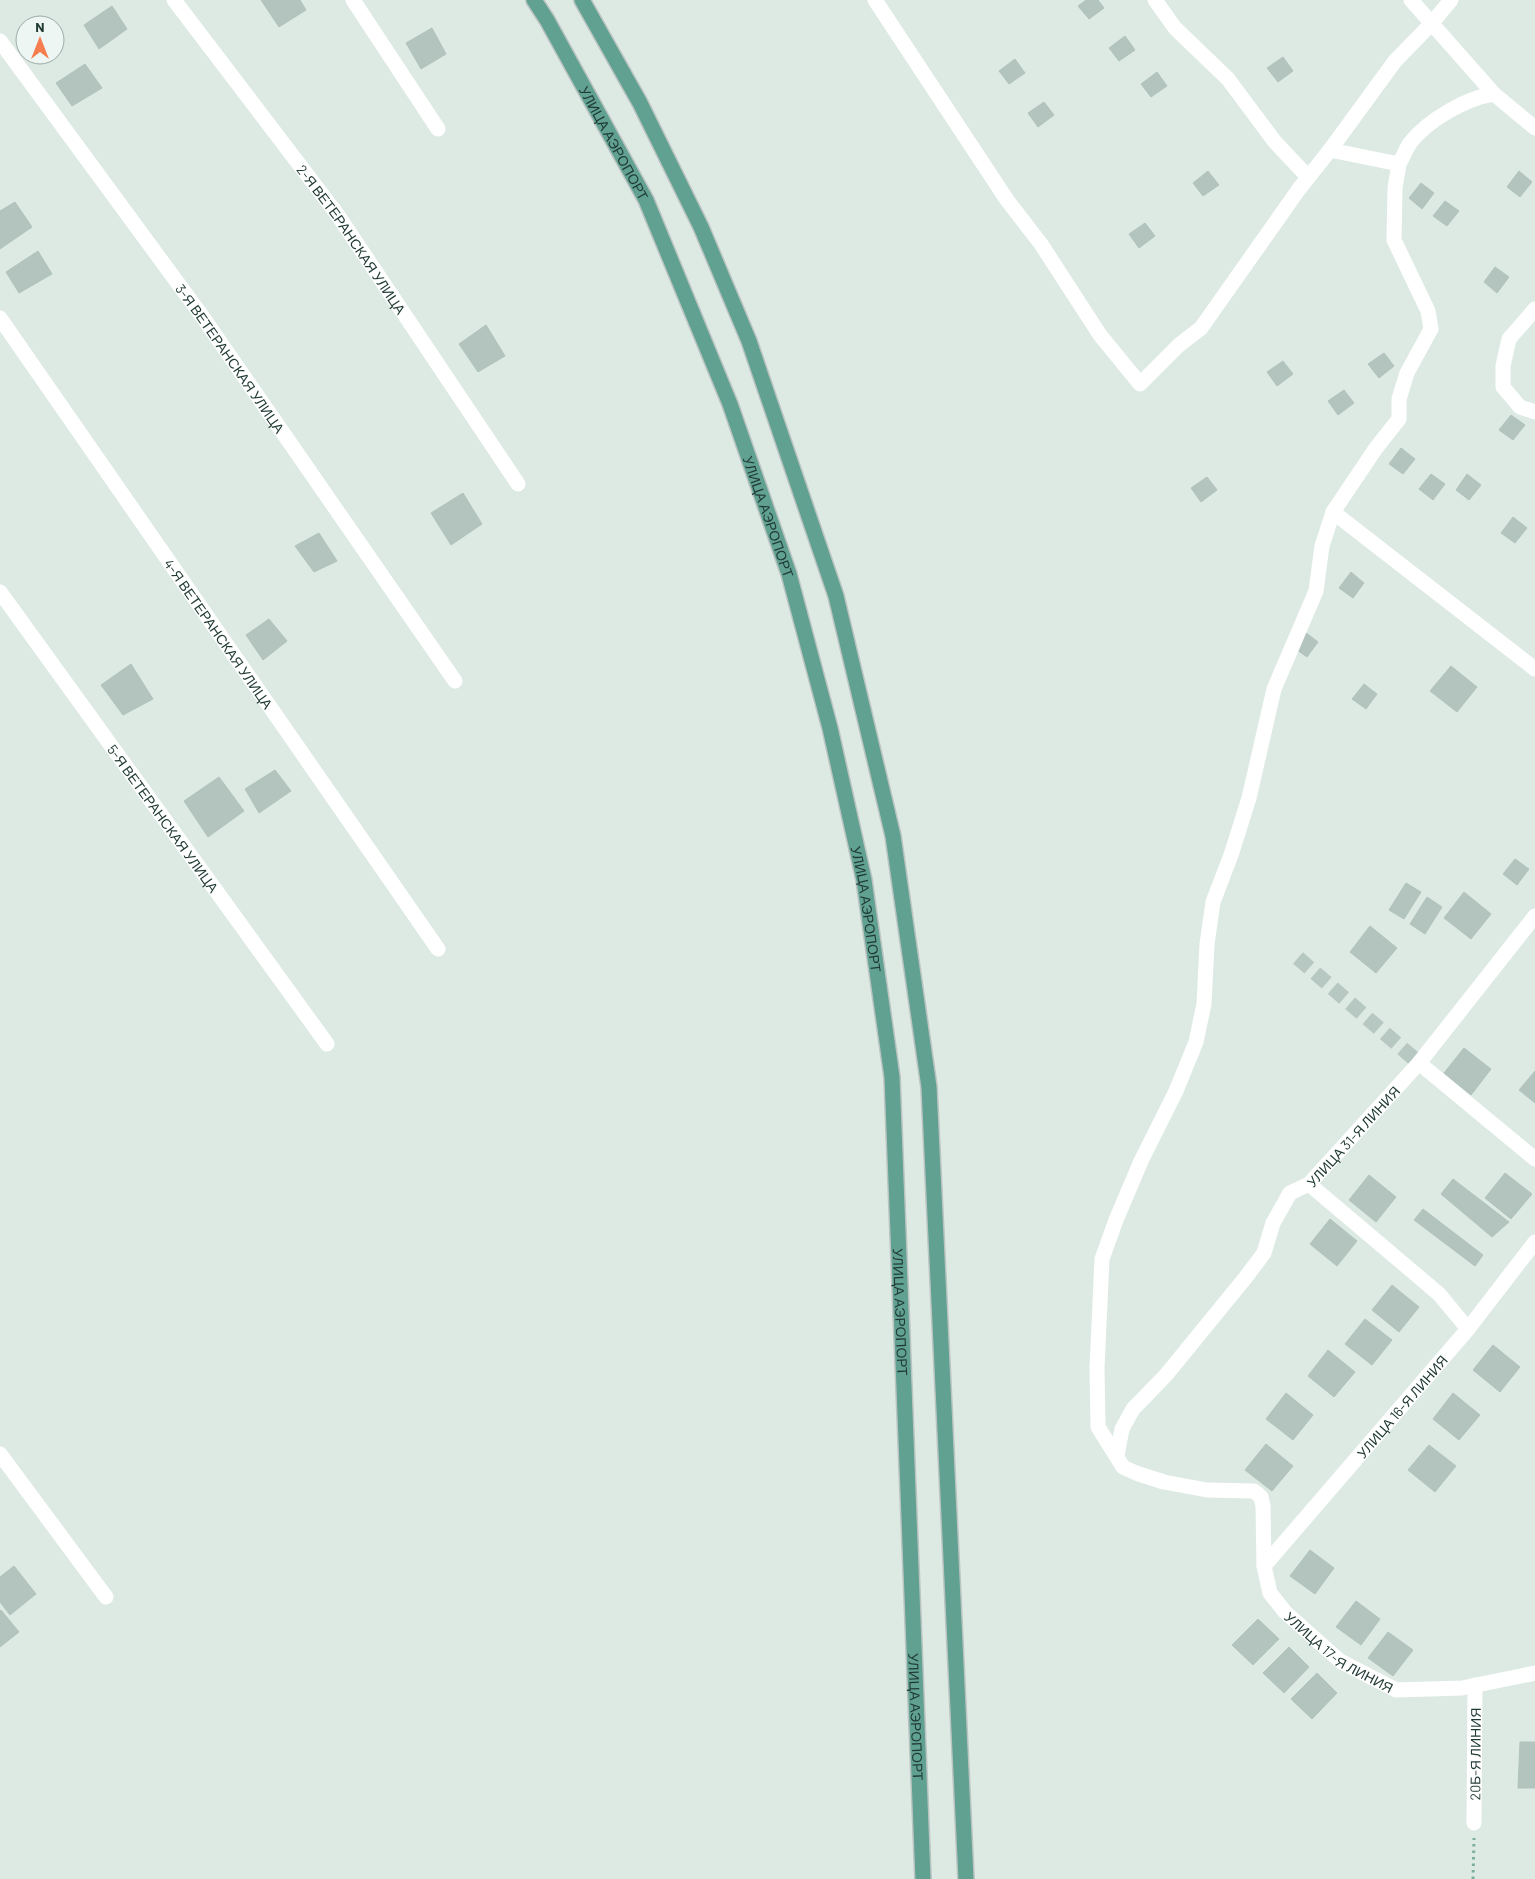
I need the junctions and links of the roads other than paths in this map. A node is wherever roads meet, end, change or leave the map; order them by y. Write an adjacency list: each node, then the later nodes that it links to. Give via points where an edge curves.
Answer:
1 (174, 0): 20 (street, 2-Я ВЕТЕРАНСКАЯ УЛИЦА, via 337,214)
2 (353, 0): 13 (street)
3 (534, 0): 40 (main road, УЛИЦА АЭРОПОРТ, via 646,200 730,404 789,574 830,728 864,880 892,1077)
4 (582, 0): 41 (main road, via 640,103 701,227 749,341 836,596 894,836 929,1087)
5 (875, 0): 16 (street, via 1100,335 1140,384 1200,328)
6 (1155, 0): 16 (street, via 1175,28 1228,79 1275,142)
7 (1411, 0): 9 (street)
8 (1451, 0): 9 (street)
9 (1432, 23): 11 (street); 14 (street, via 1395,61)
10 (0, 41): 24 (street, 3-Я ВЕТЕРАНСКАЯ УЛИЦА, via 202,316)
11 (1494, 94): 12 (street); 15 (street, via 1458,106 1421,131 1409,144)
12 (1535, 128)
13 (438, 129)
14 (1330, 150): 15 (street); 16 (street)
15 (1399, 164): 21 (street, via 1394,240 1428,311 1432,329 1406,373 1398,399 1398,420)
16 (1308, 177)
17 (1535, 310): 19 (street, via 1510,339 1503,387 1520,407)
18 (0, 318): 26 (street, 4-Я ВЕТЕРАНСКАЯ УЛИЦА)
19 (1535, 412)
20 (518, 484)
21 (1333, 512): 23 (street); 34 (street, via 1322,546 1316,592 1274,689 1249,798 1213,902 1204,1004 1196,1042 1176,1091 1140,1161 1102,1259 1098,1427)
22 (0, 592): 27 (street, 5-Я ВЕТЕРАНСКАЯ УЛИЦА)
23 (1535, 669)
24 (455, 681)
25 (1535, 916): 28 (street, УЛИЦА 31-Я ЛИНИЯ)
26 (438, 949)
27 (327, 1044)
28 (1419, 1063): 29 (street); 30 (street, УЛИЦА 31-Я ЛИНИЯ)
29 (1535, 1159)
30 (1309, 1184): 32 (street, via 1439,1294); 34 (street, УЛИЦА 31-Я ЛИНИЯ, via 1290,1193 1273,1223 1264,1253 1166,1375 1133,1409 1122,1429)
31 (1535, 1242): 32 (street, УЛИЦА 16-Я ЛИНИЯ)
32 (1468, 1328): 35 (street, УЛИЦА 16-Я ЛИНИЯ)
33 (0, 1454): 36 (street)
34 (1117, 1456): 35 (street, УЛИЦА 17-Я ЛИНИЯ, via 1123,1467 1164,1482 1207,1490 1254,1491 1261,1497 1263,1506)
35 (1264, 1566): 38 (street, УЛИЦА 17-Я ЛИНИЯ, via 1270,1593 1285,1612 1340,1661 1396,1690)
36 (106, 1597)
37 (1535, 1672): 38 (street, УЛИЦА 17-Я ЛИНИЯ)
38 (1475, 1685): 39 (street, 20Б-Я ЛИНИЯ)
39 (1474, 1823)
40 (923, 1879)
41 (966, 1879)

